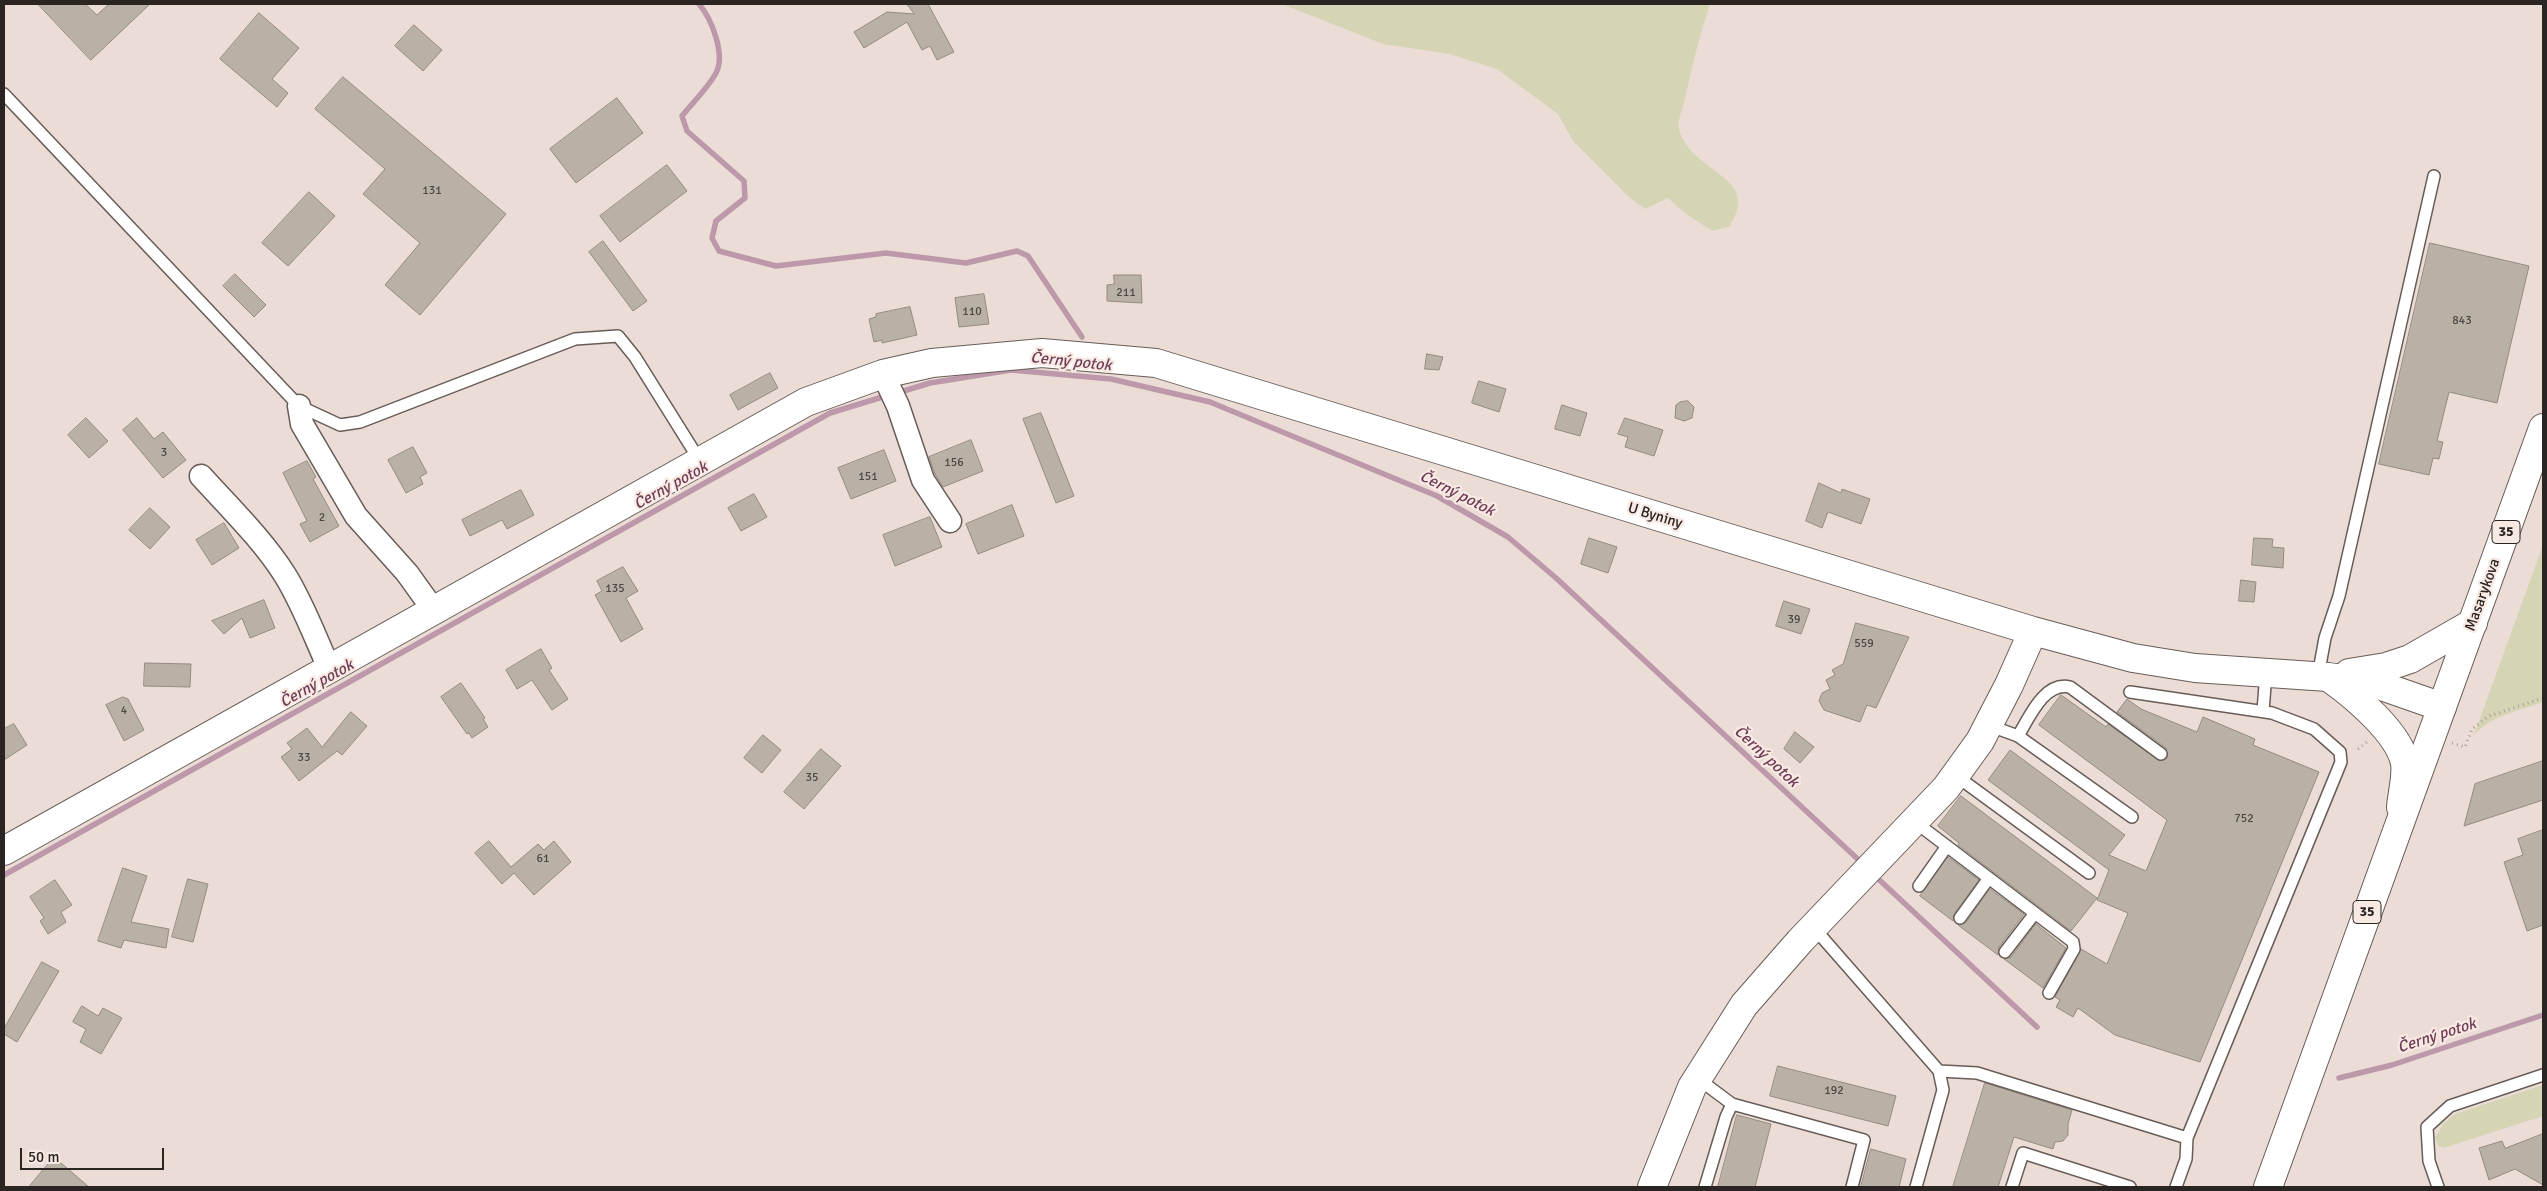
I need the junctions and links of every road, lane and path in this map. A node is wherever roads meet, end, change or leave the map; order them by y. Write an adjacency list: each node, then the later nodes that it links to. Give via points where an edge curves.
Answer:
1 (4, 94): 4 (lane)
2 (2434, 176): 14 (lane, via 2339,596 2325,638)
3 (885, 378): 6 (street, U Byniny, via 806,402); 8 (street, via 923,480); 11 (street, U Byniny, via 932,363 1042,352 1156,363)
4 (299, 406): 6 (lane, via 340,425 360,422 575,340 618,336 635,356); 9 (street, via 302,424 356,516 407,573)
5 (2542, 437): 10 (street, Masarykova / 35)
6 (700, 461): 9 (street, U Byniny)
7 (201, 476): 12 (street, via 285,574)
8 (950, 521)
9 (434, 612): 12 (street, U Byniny)
10 (2472, 623): 14 (street, via 2410,659 2386,667); 17 (street, Masarykova / 35)
11 (2033, 631): 13 (street, U Byniny, via 2133,658 2195,668); 19 (street)
12 (329, 668): 28 (street, U Byniny)
13 (2266, 673): 14 (street, U Byniny); 18 (lane)
14 (2323, 677): 17 (street, via 2373,684); 24 (street, via 2362,701 2396,745 2405,764)
15 (2130, 692): 18 (lane)
16 (2543, 698): 21 (path, via 2488,716 2472,729 2465,747)
17 (2442, 707): 21 (street, 35)
18 (2263, 711): 41 (lane, via 2314,729 2340,752 2341,762)
19 (1988, 724): 20 (lane); 23 (street)
20 (2018, 736): 22 (lane, via 2050,690 2061,685 2070,688); 25 (lane)
21 (2432, 737): 24 (street, 35)
22 (2161, 754)
23 (1955, 775): 26 (street); 29 (lane)
24 (2401, 816): 42 (street, 35, via 2295,1111)
25 (2132, 817)
26 (1915, 822): 27 (lane); 34 (street)
27 (1947, 846): 30 (lane); 31 (lane)
28 (4, 851)
29 (2089, 873)
30 (1990, 878): 32 (lane); 33 (lane)
31 (1919, 886)
32 (2035, 913): 35 (lane); 36 (lane, via 2073,942 2074,949)
33 (1960, 918)
34 (1814, 928): 37 (lane); 39 (street, via 1744,1005)
35 (2005, 952)
36 (2049, 993)
37 (1938, 1071): 41 (lane, via 1977,1074); 47 (lane, via 1943,1090)
38 (2543, 1075): 50 (lane, via 2450,1106 2427,1127 2429,1161)
39 (1697, 1078): 40 (lane); 44 (street)
40 (1732, 1104): 45 (lane); 46 (lane, via 1864,1140)
41 (2186, 1138): 49 (lane, via 2186,1159)
42 (2263, 1183)
43 (2016, 1186): 48 (lane, via 2023,1153)
44 (1652, 1187)
45 (1705, 1187)
46 (1852, 1187)
47 (1916, 1187)
48 (2130, 1187)
49 (2176, 1187)
50 (2438, 1187)

